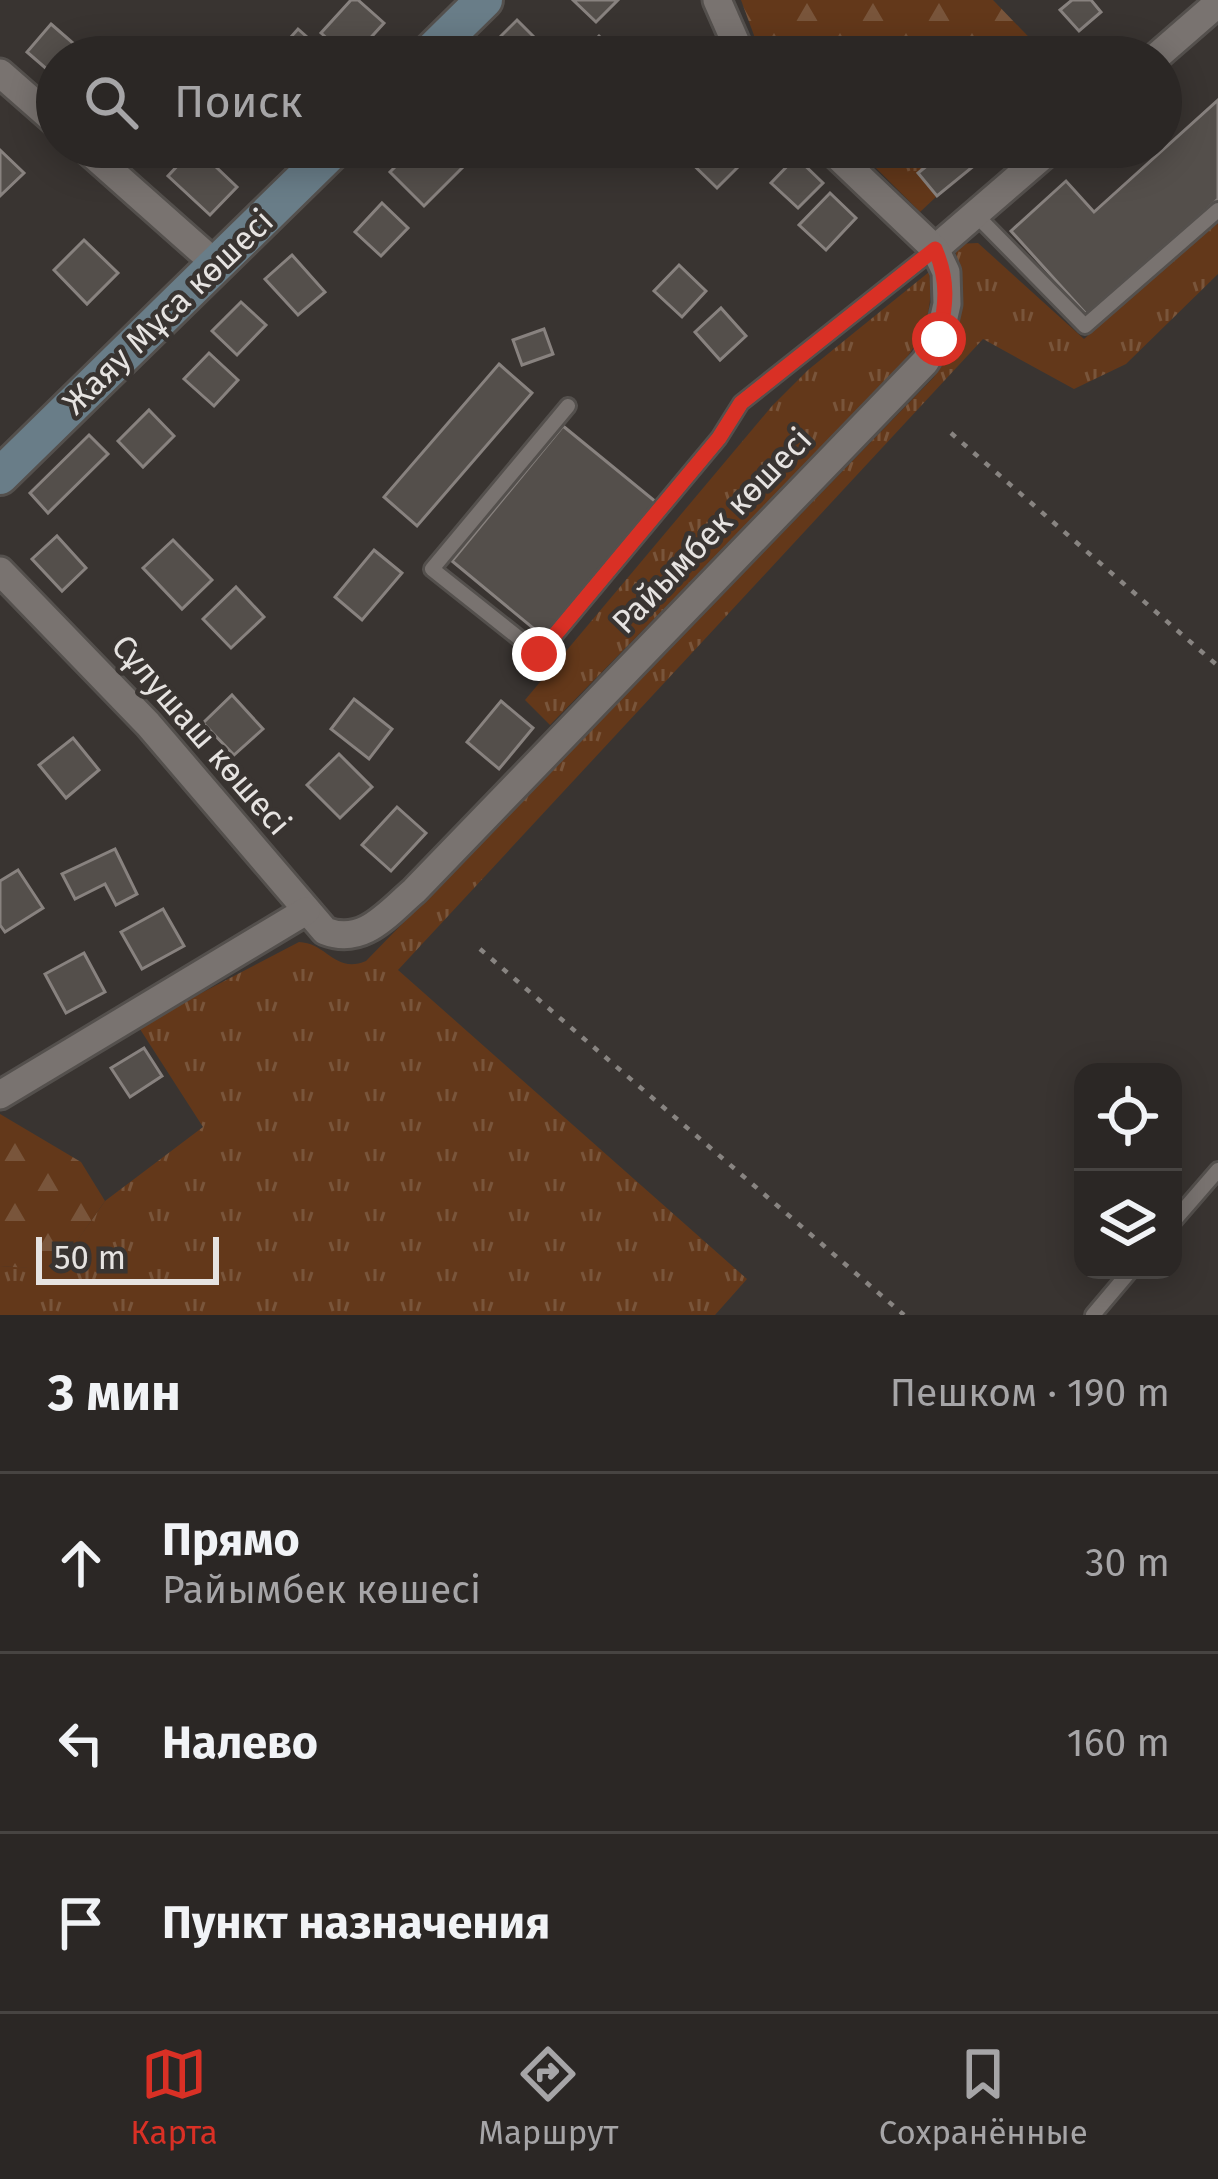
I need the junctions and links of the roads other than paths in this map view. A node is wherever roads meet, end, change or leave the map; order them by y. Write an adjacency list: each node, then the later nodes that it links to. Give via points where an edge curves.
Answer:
1 (484, 0): 4 (street)
2 (717, 0): 5 (street)
3 (1218, 3): 6 (street)
4 (447, 36)
5 (733, 36)
6 (1180, 36)
7 (0, 73): 8 (street)
8 (36, 105)
9 (108, 168): 16 (street)
10 (315, 168): 16 (street, Жаяу Мұса көшесі)
11 (850, 168): 15 (street)
12 (1028, 168): 14 (street)
13 (1218, 210): 14 (lane, via 1085,326)
14 (975, 214): 15 (street)
15 (935, 249): 17 (lane, via 741,403 539,654 432,569); 21 (street, Райымбек көшесі, via 947,304 926,362 414,891)
16 (217, 265): 18 (street, Жаяу Мұса көшесі)
17 (568, 406)
18 (0, 476)
19 (0, 572): 20 (street, Сұлушаш көшесі, via 148,724)
20 (306, 911): 21 (street, Сұлушаш көшесі, via 326,931); 22 (street)
21 (350, 938)
22 (0, 1095)
23 (1218, 1170): 24 (lane)
24 (1182, 1212)
25 (1124, 1279): 26 (lane)
26 (1093, 1315)

